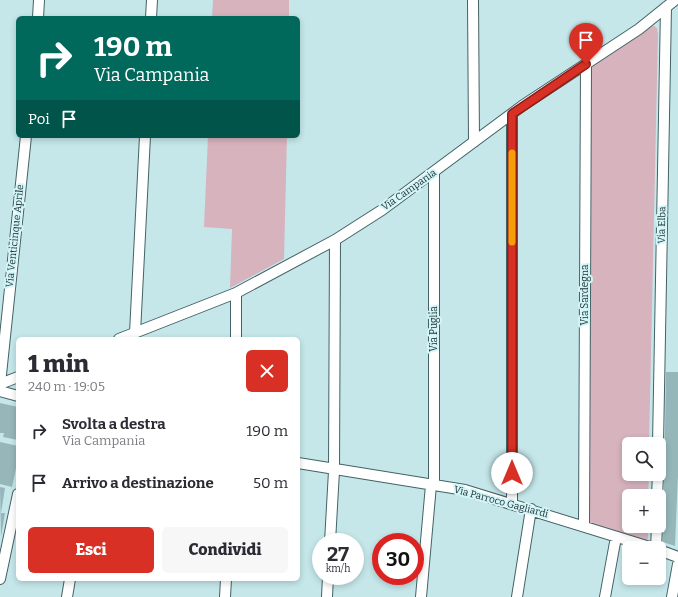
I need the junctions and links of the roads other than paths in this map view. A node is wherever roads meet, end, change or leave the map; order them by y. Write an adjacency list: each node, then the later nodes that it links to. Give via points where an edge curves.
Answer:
1 (39, 0): 6 (street)
2 (152, 0): 7 (street)
3 (473, 0): 12 (street)
4 (675, 0): 5 (street, Via Campania)
5 (666, 7): 8 (street, Via Campania, via 639,29); 23 (street, Via Elba)
6 (38, 16)
7 (151, 16)
8 (586, 64): 9 (street, Via Campania); 30 (street, Via Sardegna)
9 (512, 114): 12 (street, Via Campania); 28 (street)
10 (26, 138): 20 (street, Via Venticinque Aprile)
11 (145, 138): 16 (street)
12 (474, 142): 13 (street, Via Campania)
13 (434, 173): 14 (street, Via Campania); 26 (street, Via Puglia)
14 (335, 240): 15 (street, Via Campania); 25 (street)
15 (236, 293): 16 (street, Via Campania); 18 (street)
16 (135, 333): 17 (street, Via Campania)
17 (124, 337)
18 (236, 337)
19 (16, 378): 20 (street)
20 (0, 384)
21 (0, 391): 22 (street)
22 (16, 395)
23 (658, 437)
24 (300, 463): 25 (street, Via Parroco Gagliardi)
25 (334, 471): 26 (street, Via Parroco Gagliardi); 31 (street)
26 (432, 485): 28 (street, Via Parroco Gagliardi, via 465,490); 44 (street, Via Puglia)
27 (16, 503): 37 (street)
28 (512, 504): 29 (street, Via Parroco Gagliardi)
29 (531, 509): 30 (street, Via Parroco Gagliardi); 45 (street)
30 (584, 526): 32 (street, Via Parroco Gagliardi)
31 (331, 533)
32 (616, 537): 33 (street, Via Parroco Gagliardi); 46 (street)
33 (629, 541)
34 (666, 553): 35 (street)
35 (678, 557)
36 (678, 564): 47 (street)
37 (0, 579)
38 (70, 581): 41 (street)
39 (226, 581): 42 (street)
40 (328, 585): 43 (street)
41 (67, 597)
42 (225, 597)
43 (327, 597)
44 (421, 597)
45 (517, 597)
46 (605, 597)
47 (672, 597)

